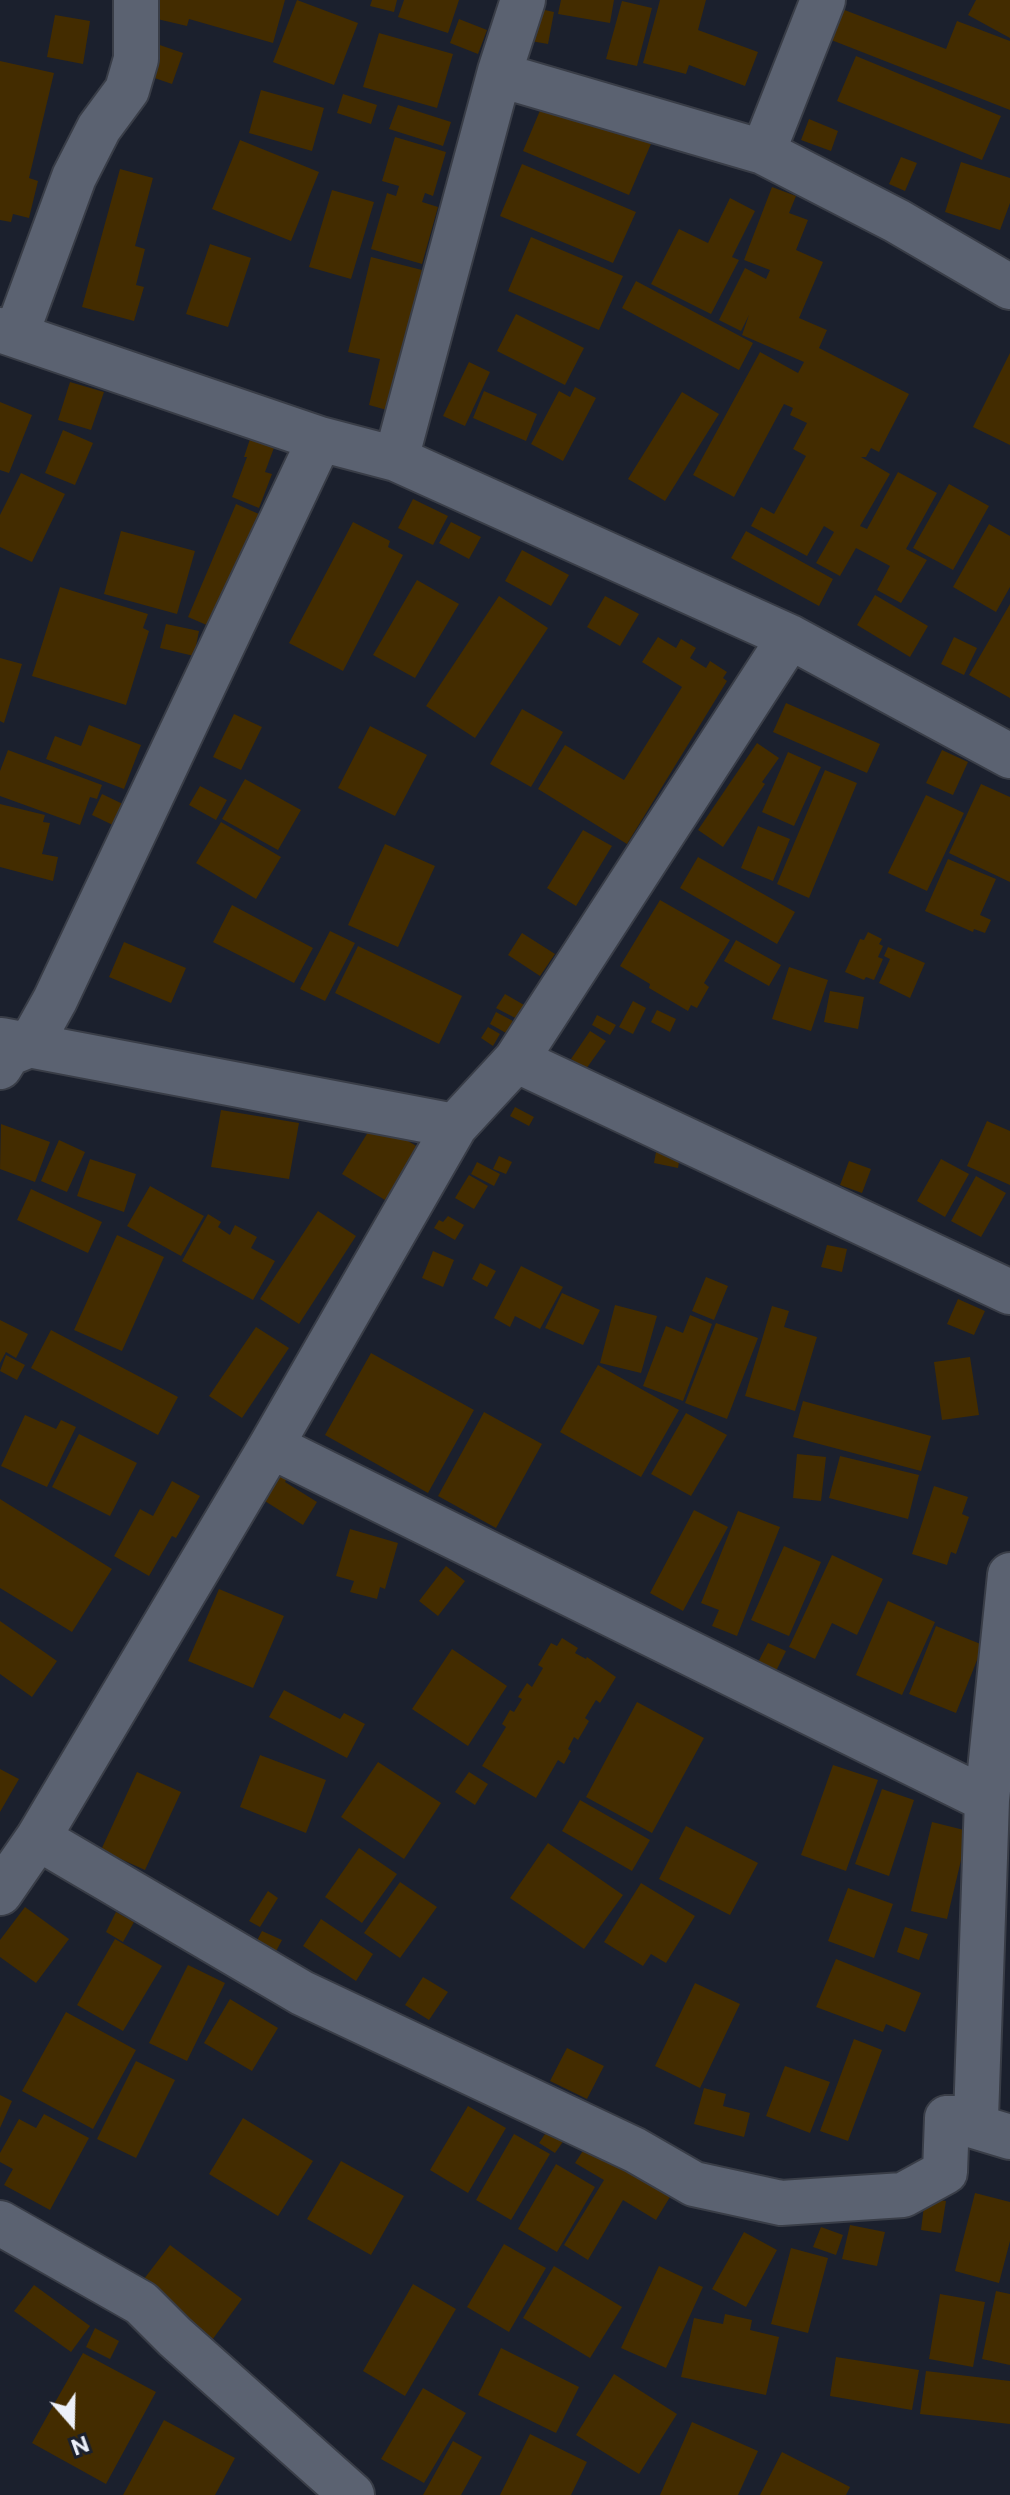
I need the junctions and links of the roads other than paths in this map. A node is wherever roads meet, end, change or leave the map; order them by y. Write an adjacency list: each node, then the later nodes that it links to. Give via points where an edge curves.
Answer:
1 (136, 0): 7 (street, via 136,59 127,90 99,128 74,177)
2 (523, 0): 4 (street)
3 (823, 0): 5 (street)
4 (500, 71): 5 (street); 9 (street)
5 (763, 152): 6 (street)
6 (1010, 287)
7 (8, 332): 8 (street)
8 (320, 439): 9 (street); 12 (street, via 55,1000)
9 (396, 459): 10 (street)
10 (790, 637): 11 (street); 13 (street)
11 (1010, 756)
12 (10, 1051): 14 (street)
13 (516, 1060): 14 (street); 15 (street)
14 (455, 1126): 16 (street)
15 (1010, 1292)
16 (271, 1446): 18 (street); 19 (street)
17 (1010, 1575): 18 (street)
18 (987, 1800): 21 (street, via 976,2118)
19 (38, 1838): 20 (street); 21 (street, via 302,1993 635,2150 694,2184 781,2203 903,2195 945,2172)
20 (0, 1893)
21 (947, 2118): 22 (street)
22 (1010, 2137)
23 (0, 2223): 24 (street, via 141,2303)
24 (352, 2495)

